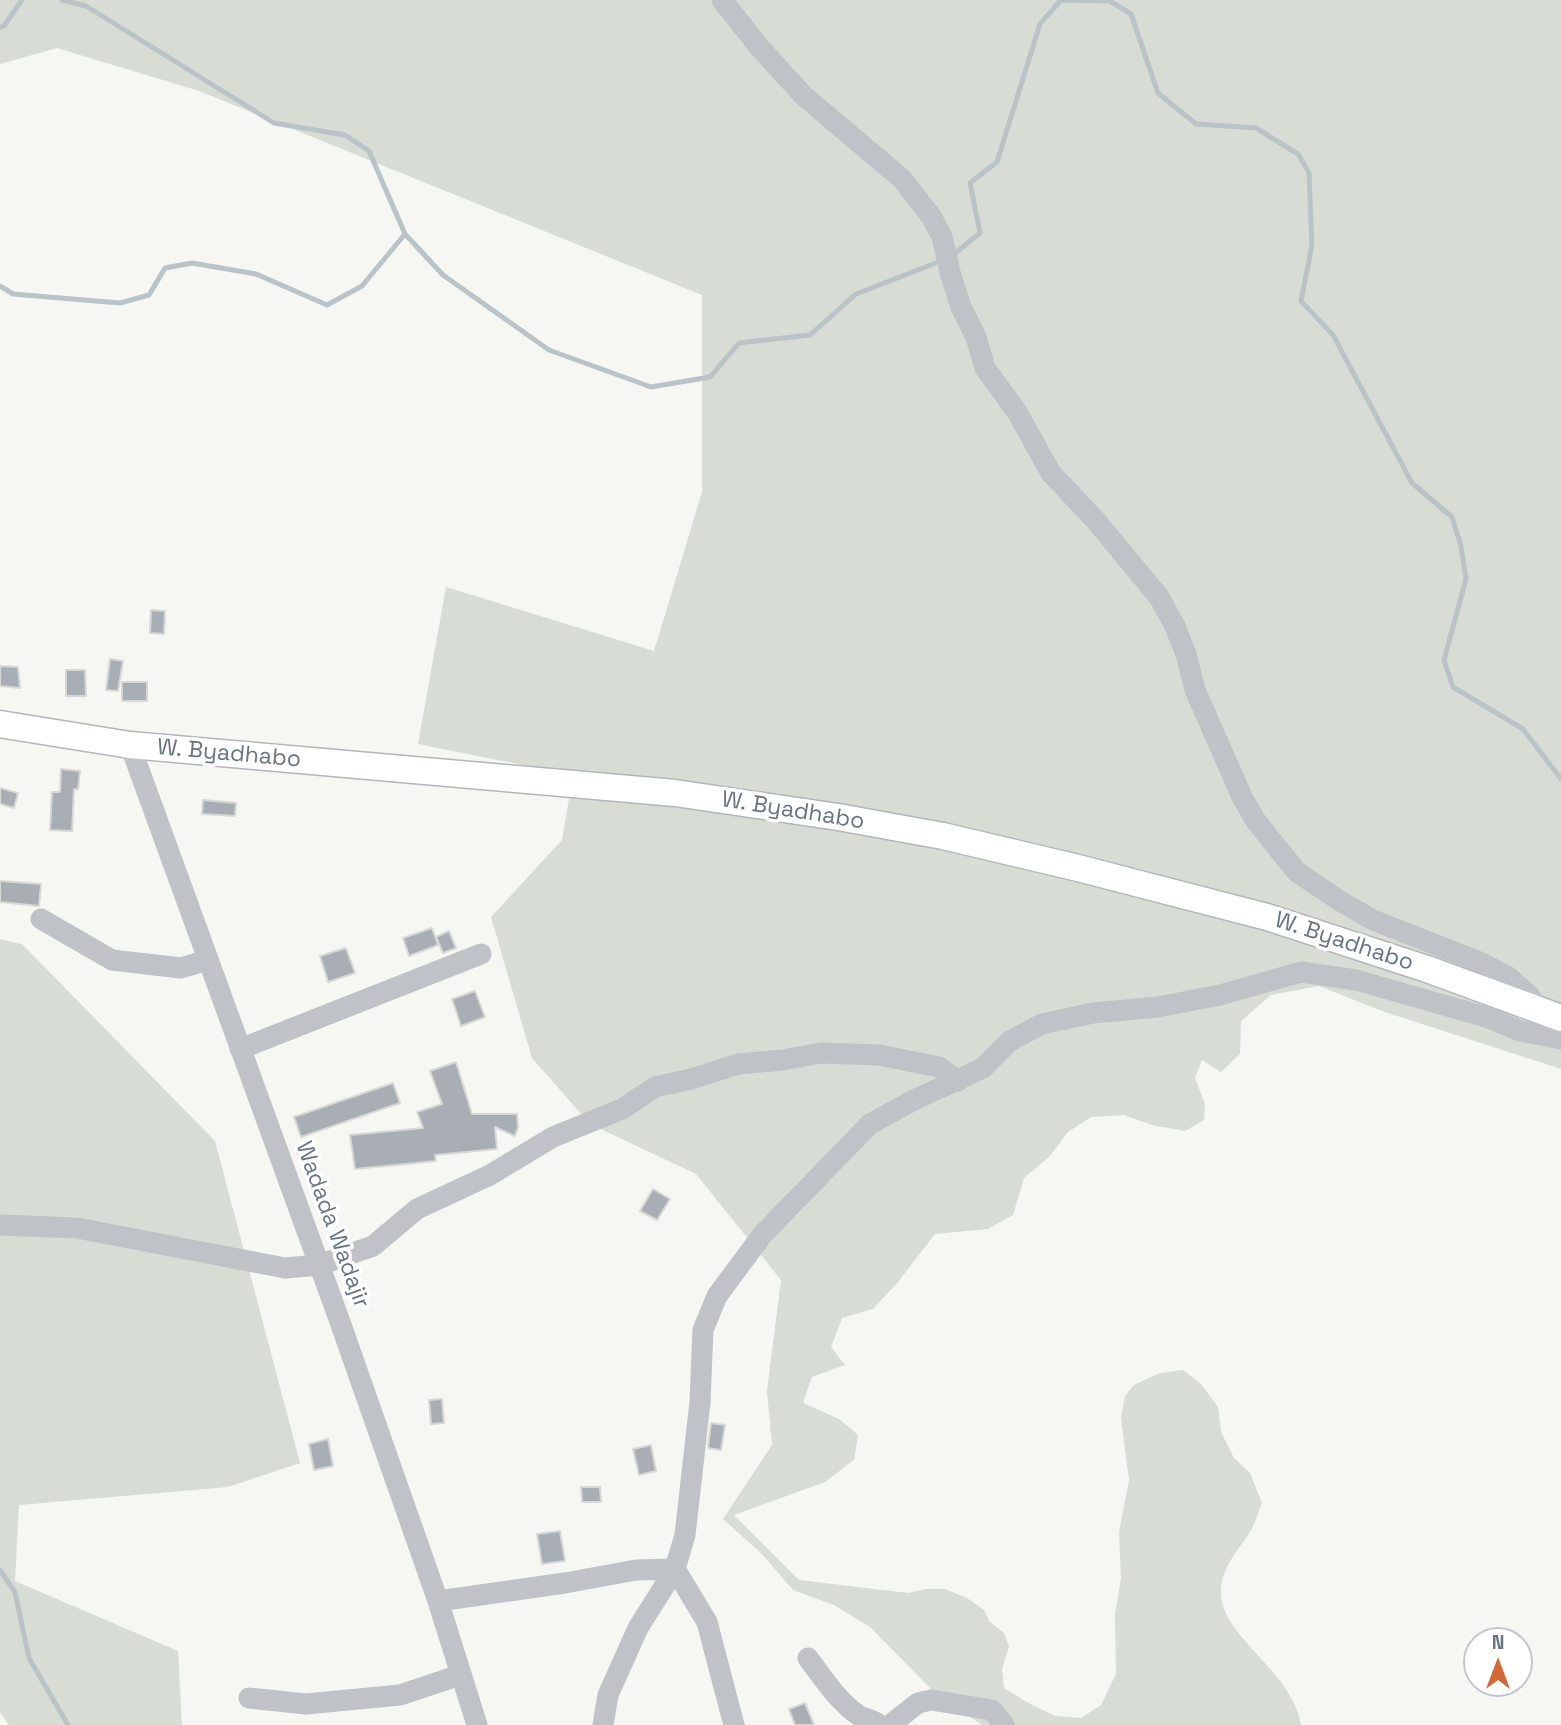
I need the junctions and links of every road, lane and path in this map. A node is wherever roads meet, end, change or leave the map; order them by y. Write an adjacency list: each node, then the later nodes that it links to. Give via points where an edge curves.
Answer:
1 (722, 0): 7 (street, via 804,96 902,179 931,216 985,368 1017,412 1051,473 1159,597 1243,799 1297,872 1373,920 1507,976)
2 (0, 724): 3 (main road, W. Byadhabo)
3 (130, 745): 6 (street, Wadada Wadajir); 7 (main road, W. Byadhabo, via 675,793 943,836 1268,917)
4 (41, 919): 6 (street, via 113,960 181,968)
5 (481, 954): 9 (street)
6 (207, 960): 9 (street, Wadada Wadajir)
7 (1549, 1014)
8 (1561, 1040): 10 (street, via 1356,980 1301,972 1220,995 1042,1024 1010,1041 983,1068)
9 (240, 1049): 12 (street, Wadada Wadajir)
10 (958, 1081): 12 (street, via 939,1067 879,1055 822,1053 738,1064 655,1087 622,1109 553,1137 490,1175 417,1209 373,1246); 13 (street, via 870,1124 763,1234 717,1296 703,1330 693,1476)
11 (0, 1224): 12 (street, via 77,1228 285,1268)
12 (319, 1265): 14 (street, Wadada Wadajir)
13 (675, 1569): 14 (street, via 636,1570); 19 (street, via 638,1628 608,1695); 20 (street, via 707,1622)
14 (438, 1601): 16 (street, Wadada Wadajir)
15 (808, 1658): 21 (street, via 859,1716)
16 (460, 1675): 17 (street, via 400,1695 306,1704); 18 (street, Wadada Wadajir)
17 (248, 1698)
18 (477, 1725)
19 (603, 1725)
20 (734, 1725)
21 (879, 1725)
22 (890, 1725): 23 (street, via 918,1703 931,1700 992,1710)
23 (1004, 1725)

